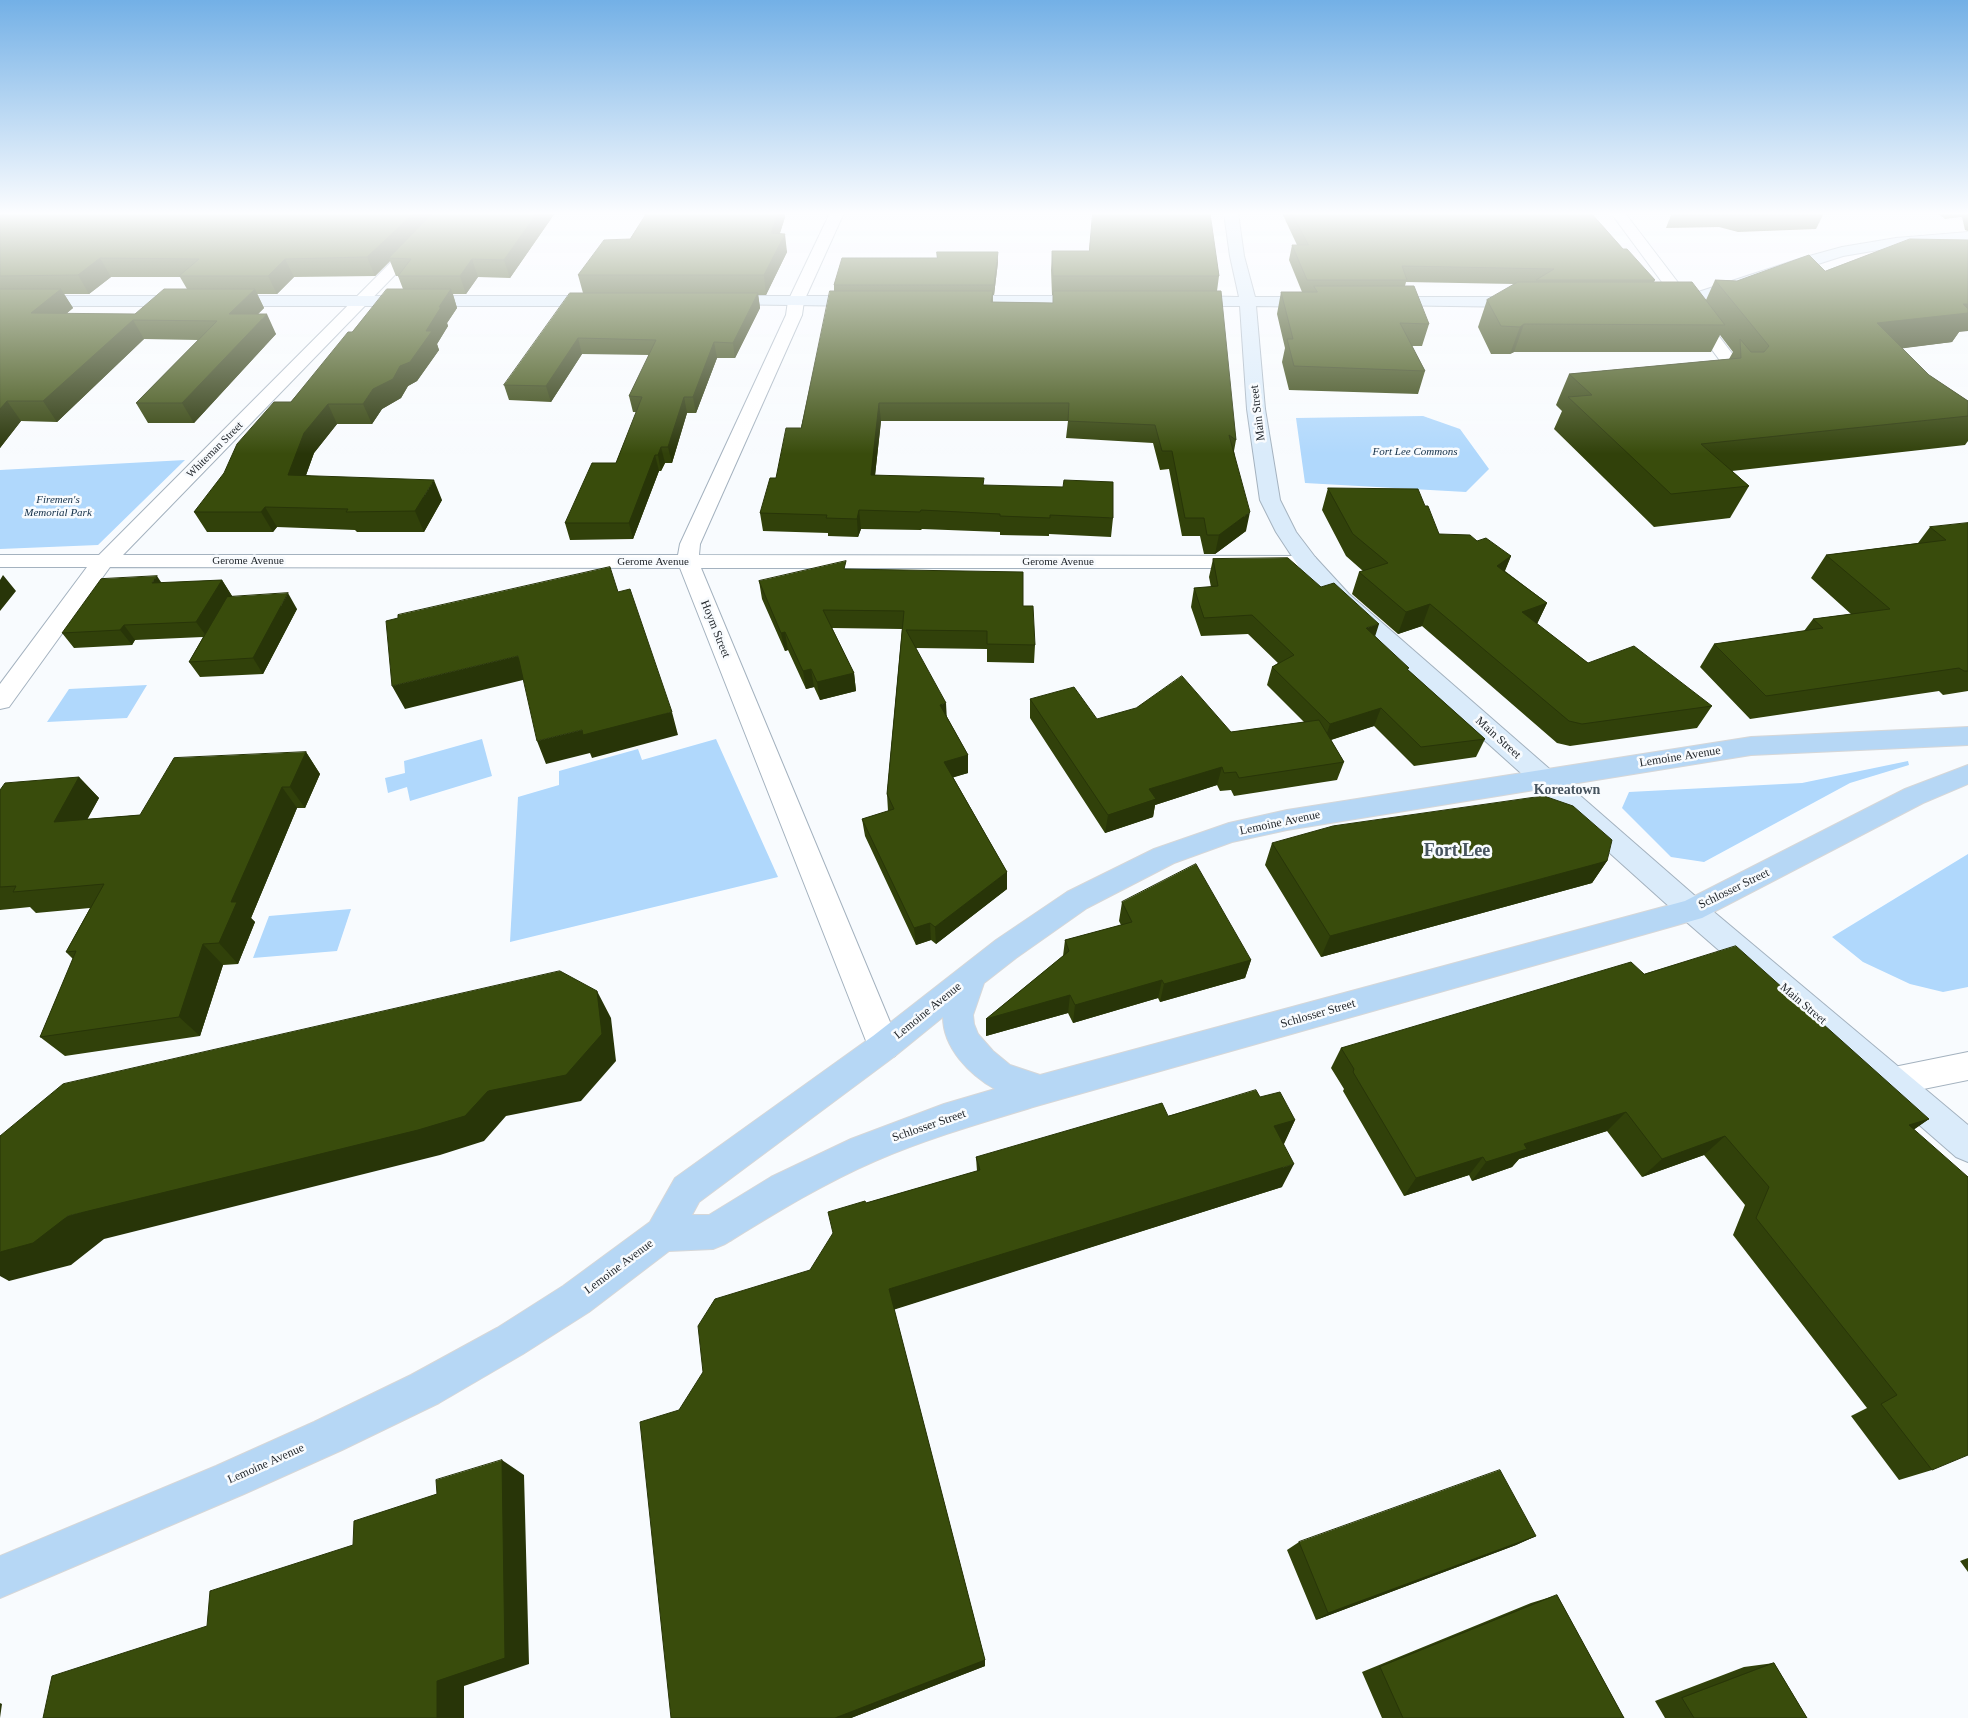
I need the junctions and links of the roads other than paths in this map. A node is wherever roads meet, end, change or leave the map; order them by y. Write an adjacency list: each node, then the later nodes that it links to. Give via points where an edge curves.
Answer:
1 (369, 293): 14 (street, Whiteman Street)
2 (800, 293): 9 (street)
3 (1246, 293): 15 (main road, Main Street)
4 (1677, 293): 20 (street)
5 (1711, 293): 20 (main road)
6 (0, 301): 14 (main road)
7 (614, 301): 14 (main road)
8 (708, 301): 9 (main road)
9 (796, 301): 10 (main road); 24 (street, via 794,315 690,544)
10 (879, 301)
11 (939, 301): 12 (main road)
12 (1109, 301)
13 (1169, 301): 15 (main road)
14 (360, 302): 23 (street, Whiteman Street)
15 (1248, 302): 16 (main road); 25 (main road, Main Street, via 1256,409 1270,500 1286,532)
16 (1330, 302)
17 (1370, 302): 18 (main road)
18 (1535, 302)
19 (1648, 302): 20 (main road)
20 (1684, 302): 21 (street)
21 (1741, 377)
22 (0, 561): 23 (street, Gerome Avenue)
23 (104, 561): 24 (street, Gerome Avenue); 26 (street, Whiteman Street)
24 (688, 562): 25 (street, Gerome Avenue); 32 (street, Hoym Street)
25 (1307, 562): 29 (main road, Main Street, via 1341,599)
26 (0, 701)
27 (1968, 736): 29 (main road, Lemoine Avenue, via 1751,746)
28 (1968, 774): 30 (main road, Schlosser Street, via 1914,796)
29 (1543, 778): 30 (main road, Main Street); 31 (main road, Lemoine Avenue, via 1287,820 1229,833 1164,856 1077,900)
30 (1692, 910): 34 (main road, Main Street); 35 (main road, Schlosser Street)
31 (974, 973): 32 (main road, Lemoine Avenue); 35 (main road, via 958,1016 965,1042 986,1066 1006,1079)
32 (884, 1046): 37 (main road, Lemoine Avenue, via 687,1190)
33 (1968, 1066): 34 (street)
34 (1894, 1081): 36 (main road, Main Street)
35 (1040, 1090): 37 (main road, Schlosser Street, via 944,1119 863,1150 783,1189 713,1232)
36 (1968, 1146)
37 (663, 1234): 38 (main road, Lemoine Avenue, via 576,1299 425,1389 230,1480)
38 (0, 1577)

